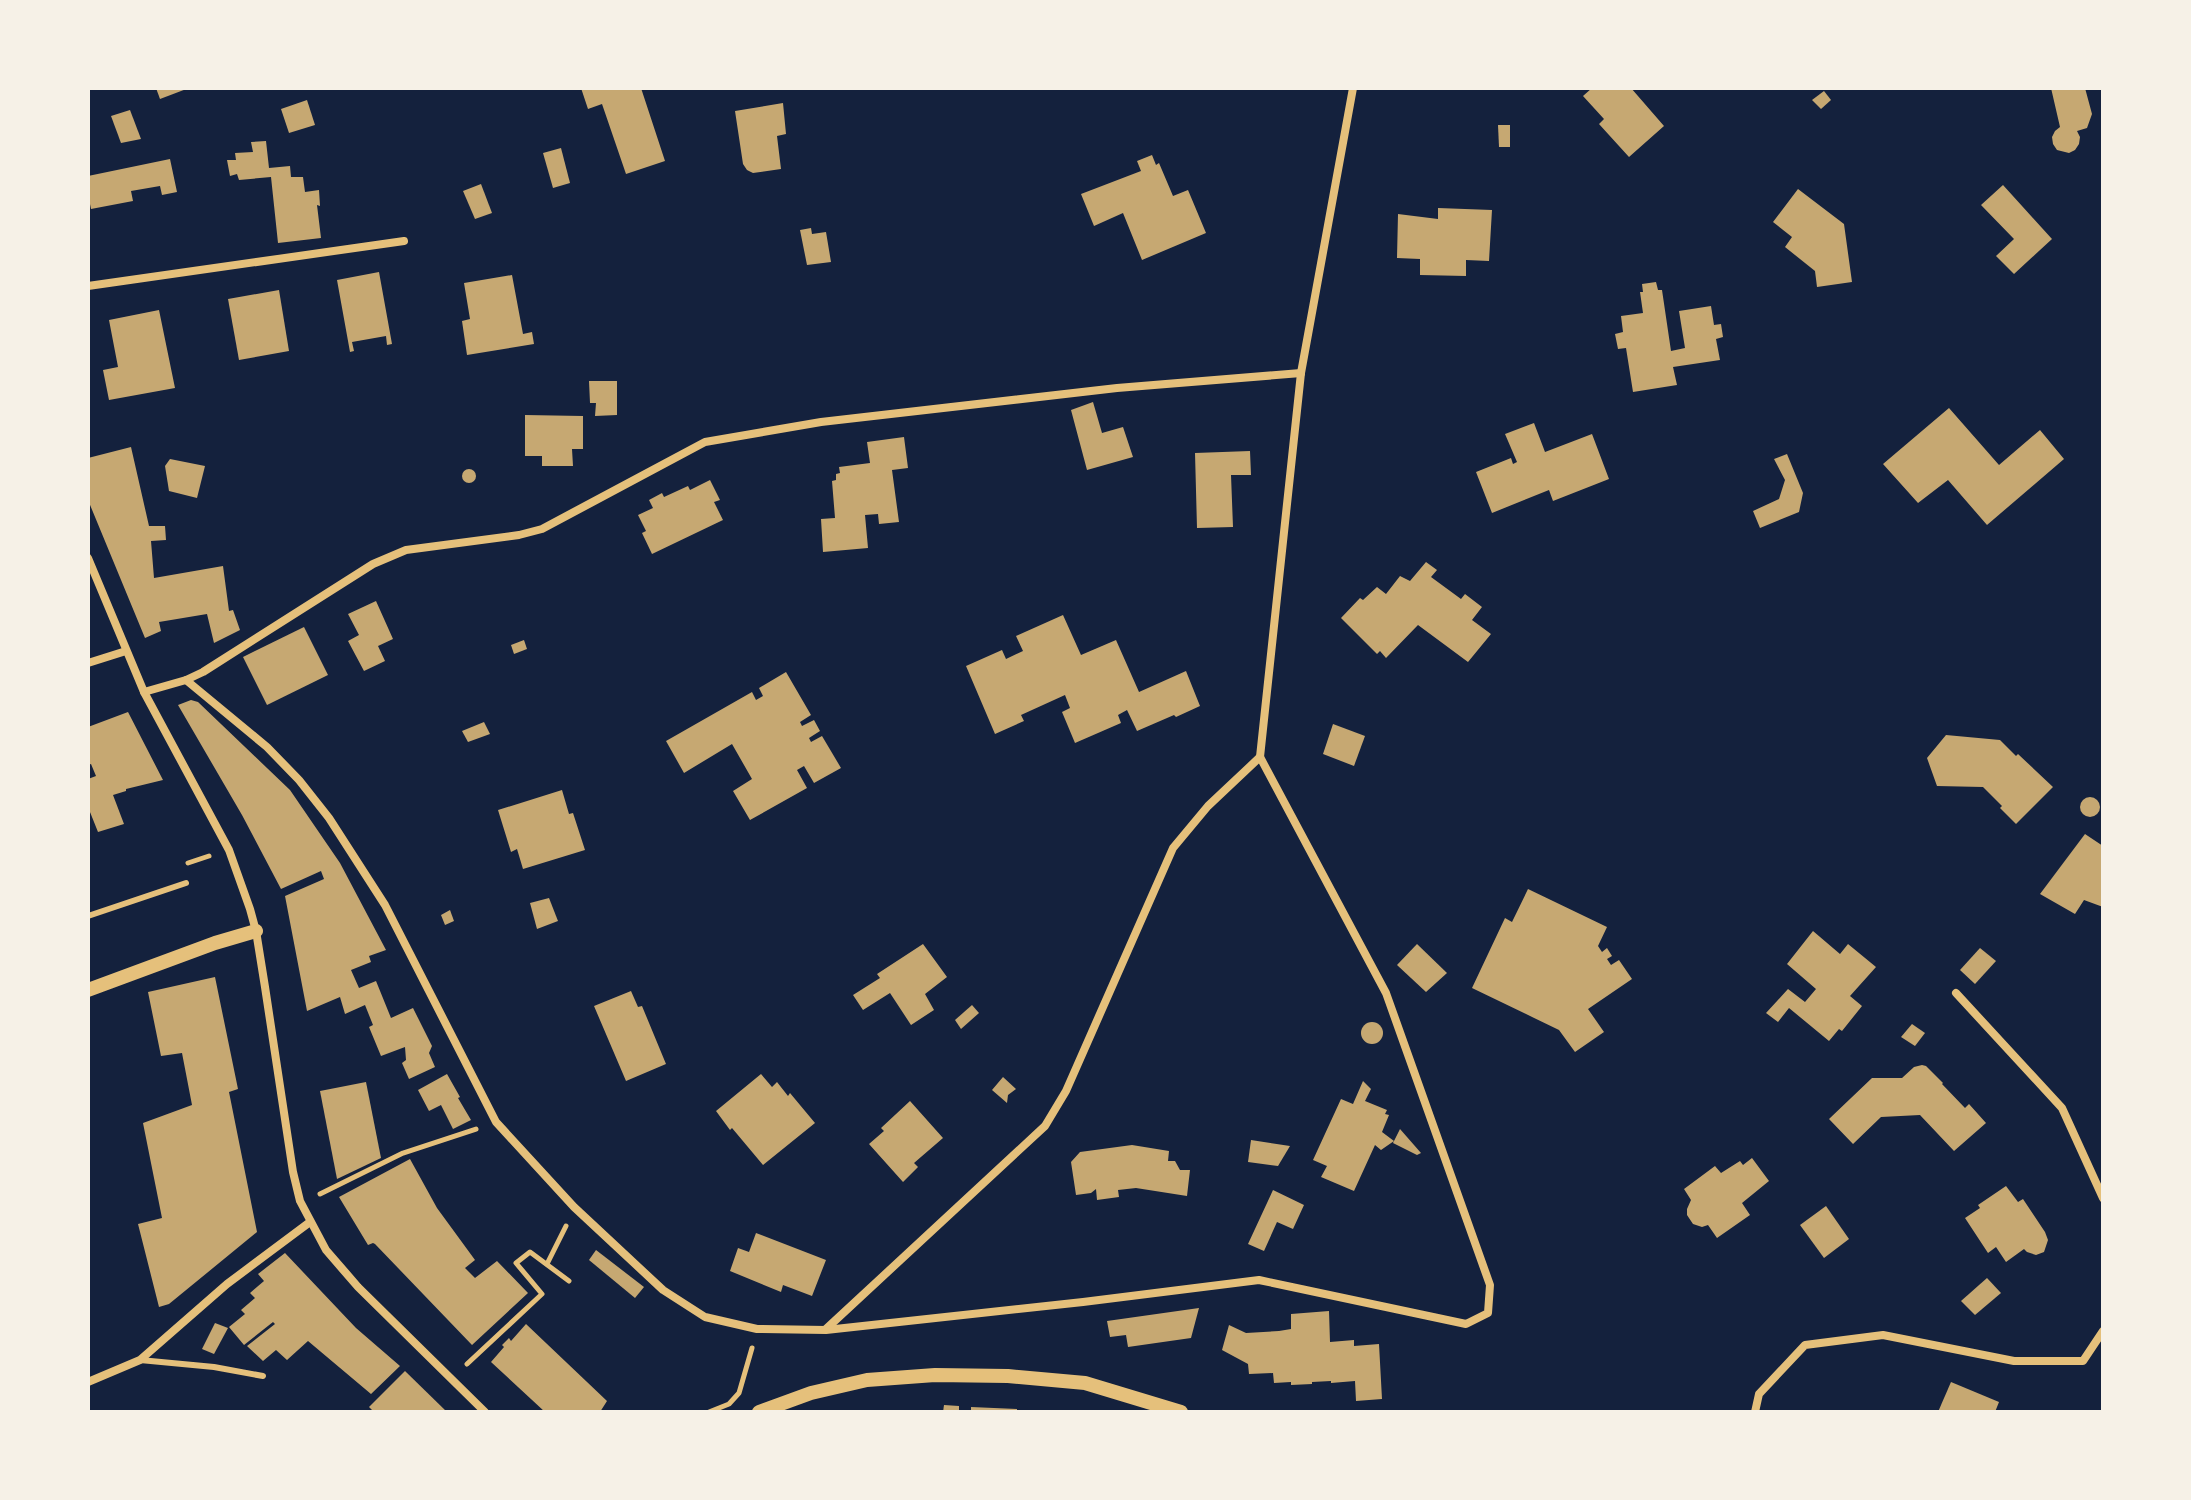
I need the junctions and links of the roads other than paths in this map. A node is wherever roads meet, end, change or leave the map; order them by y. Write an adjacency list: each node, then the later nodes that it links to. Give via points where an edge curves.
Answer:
1 (1353, 88): 4 (street)
2 (404, 241): 3 (street)
3 (88, 286)
4 (1301, 373): 8 (street, via 821,422 705,442 542,529 406,550 373,564); 10 (street)
5 (88, 558): 6 (street)
6 (126, 651): 7 (street); 9 (street)
7 (88, 663)
8 (186, 680): 9 (street); 18 (street, via 267,747 329,818 385,905 496,1122 574,1207 663,1290 705,1317 757,1329)
9 (144, 692): 13 (street, via 229,850)
10 (1260, 757): 18 (street, via 1173,848 1066,1091 1045,1126); 18 (street, via 1386,993 1490,1285 1488,1313 1466,1324 1259,1280)
11 (186, 883): 12 (lane)
12 (88, 916)
13 (256, 931): 14 (street); 17 (street, via 293,1172)
14 (88, 990)
15 (1956, 993): 16 (street, via 2062,1108)
16 (2103, 1198)
17 (310, 1222): 20 (street, via 227,1284); 23 (street, via 358,1287)
18 (826, 1330)
19 (2103, 1331): 26 (street, via 2083,1361 2014,1361 1883,1335 1805,1345 1759,1394)
20 (140, 1360): 21 (lane); 22 (street)
21 (263, 1376)
22 (88, 1382)
23 (485, 1412)
24 (759, 1412): 25 (street, via 867,1380 935,1375 1085,1383)
25 (1181, 1412)
26 (1755, 1412)

